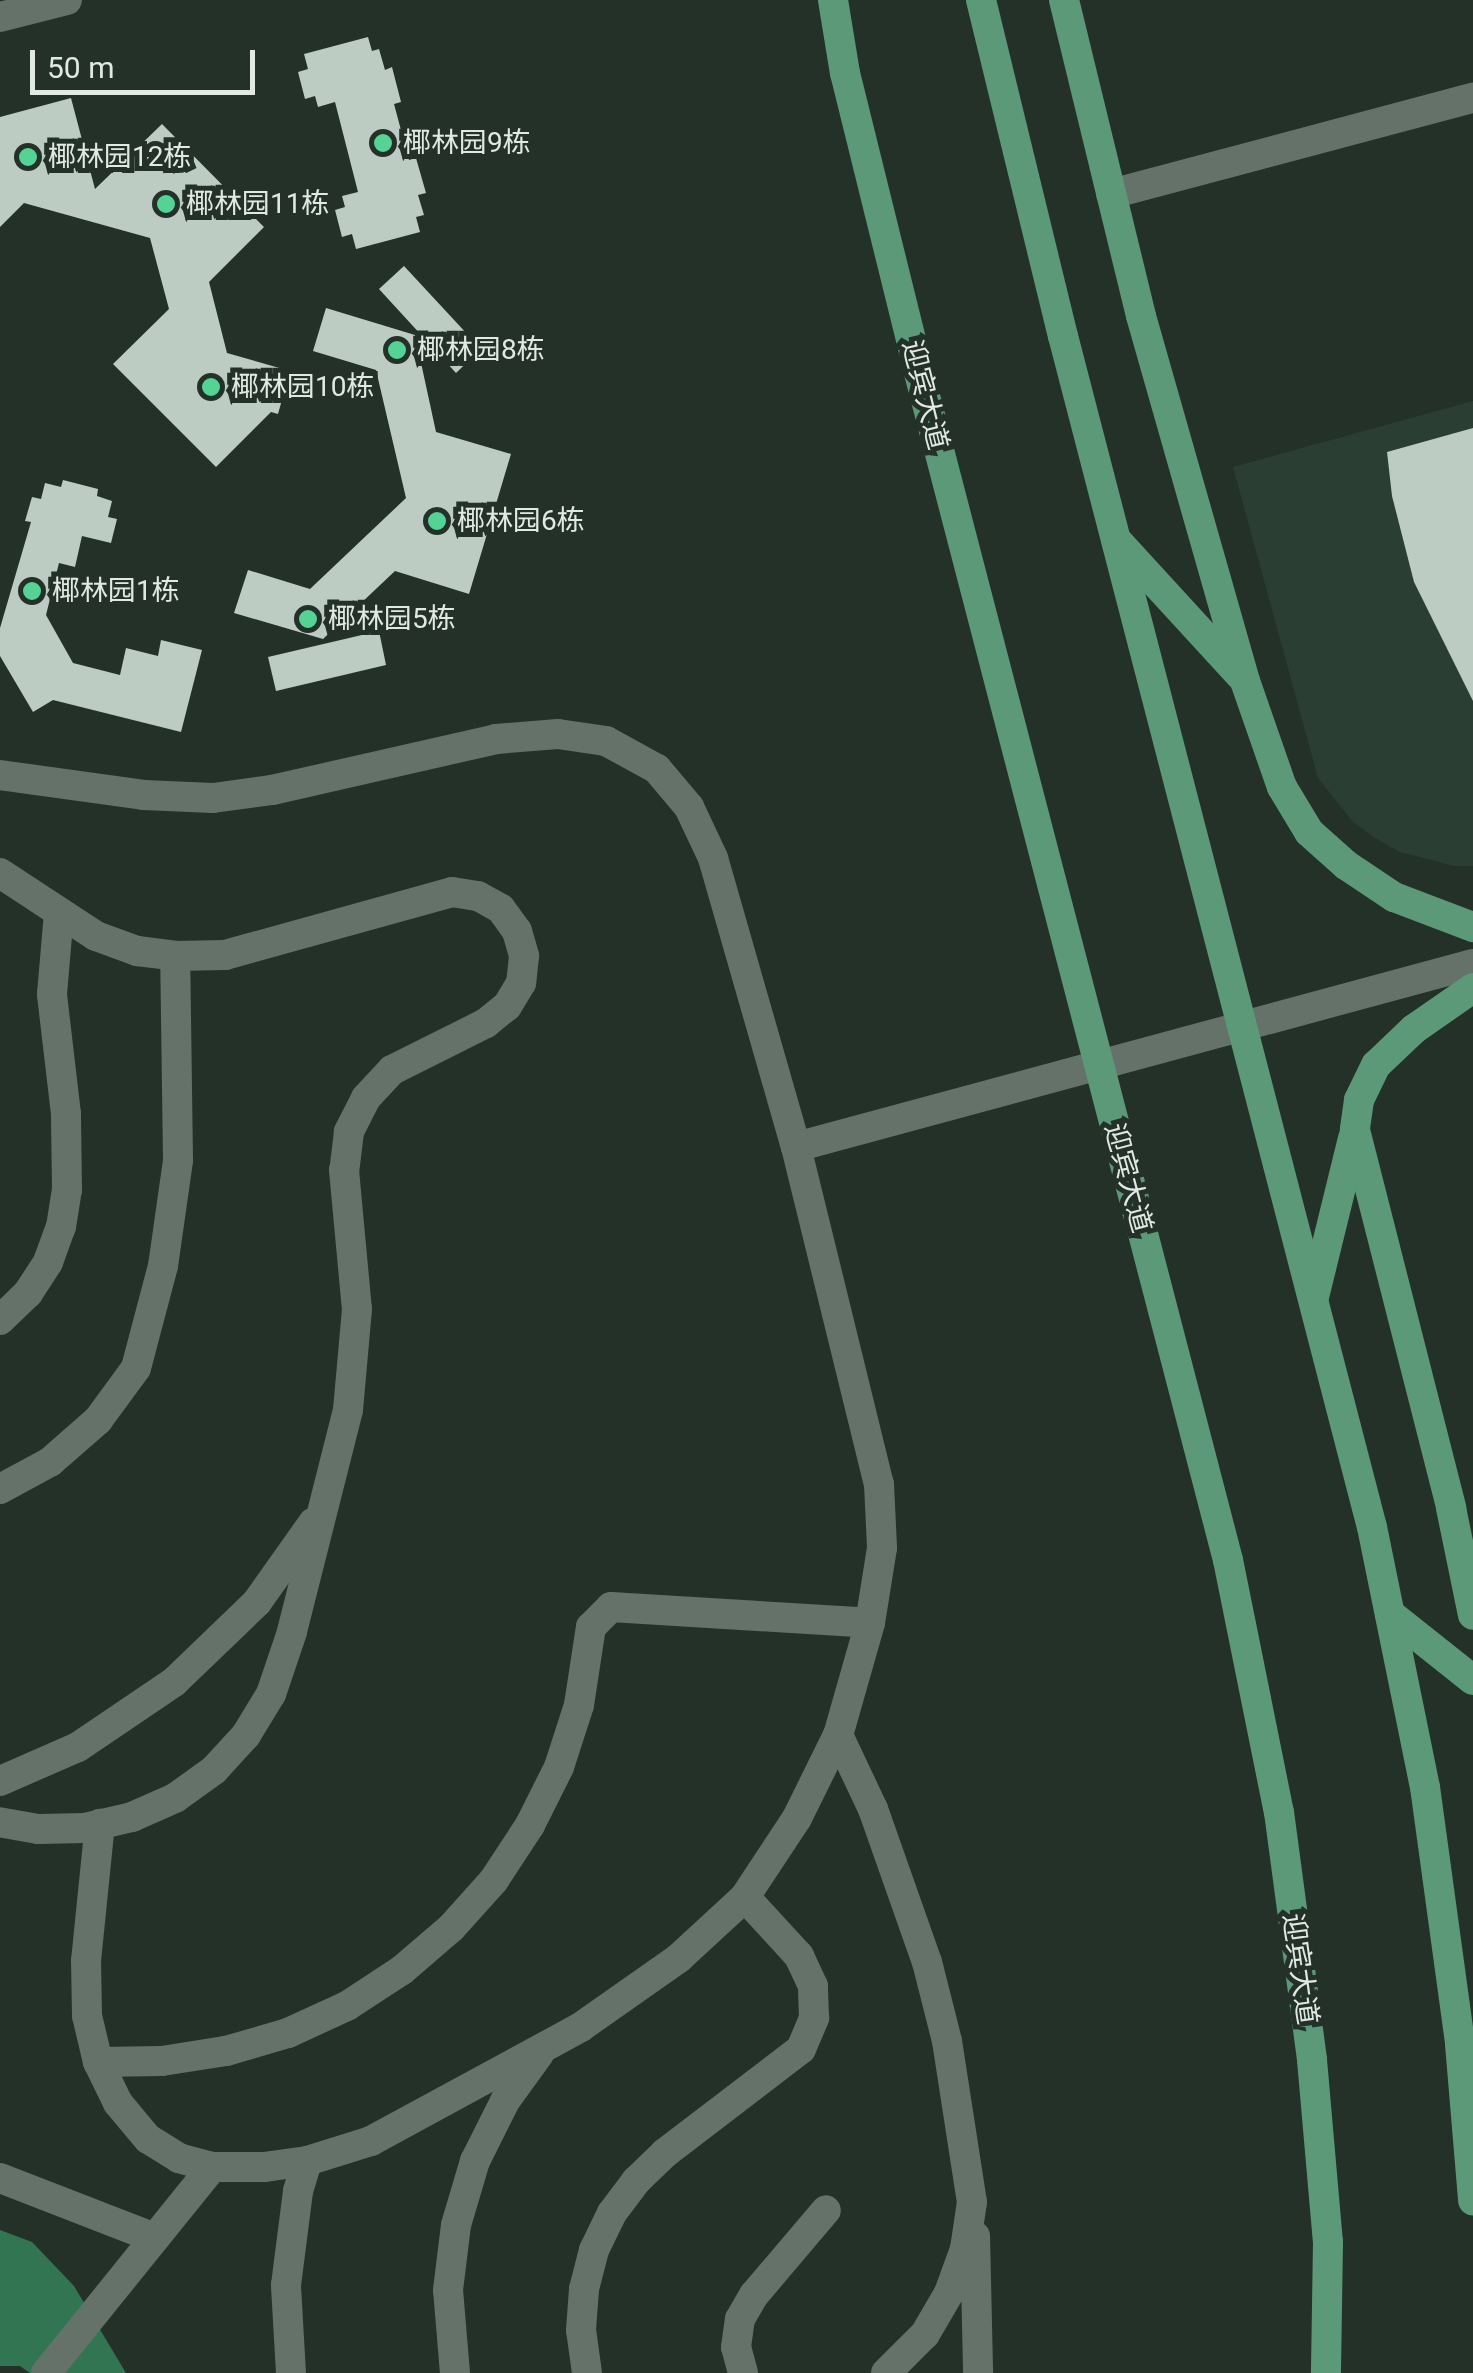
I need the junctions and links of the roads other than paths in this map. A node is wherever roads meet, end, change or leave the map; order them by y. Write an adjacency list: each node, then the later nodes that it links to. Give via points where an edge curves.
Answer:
1 (67, 0): 5 (street)
2 (833, 0): 18 (main road, 迎宾大道, via 844,72 918,373)
3 (981, 0): 8 (main road)
4 (1064, 0): 7 (main road)
5 (0, 18)
6 (1473, 98): 7 (street)
7 (1111, 194): 9 (main road)
8 (1116, 539): 9 (main road); 17 (main road)
9 (1246, 680): 13 (main road, via 1282,788 1309,832 1394,897)
10 (0, 775): 20 (street, via 213,798 496,738 558,734 606,741 657,769 689,806 713,858)
11 (0, 873): 12 (street)
12 (60, 912): 14 (street, via 96,936); 22 (street, via 52,994 67,1190 48,1262)
13 (1473, 927)
14 (175, 956): 23 (street, via 180,1106 174,1195 136,1368 98,1420 50,1462); 24 (street, via 224,955 452,892 490,902 518,930 521,983 507,1006 392,1070 366,1098 349,1132 344,1170 355,1259 354,1360)
15 (1473, 964): 17 (street)
16 (1473, 988): 19 (main road, via 1376,1065 1358,1100)
17 (1242, 1028): 18 (street); 21 (main road)
18 (1099, 1067): 20 (street); 50 (main road, 迎宾大道, via 1228,1560 1279,1812 1328,2242)
19 (1355, 1130): 21 (main road); 26 (main road)
20 (796, 1147): 27 (street, via 880,1484 882,1548)
21 (1313, 1300): 25 (main road)
22 (0, 1320)
23 (0, 1489)
24 (323, 1507): 30 (street, via 257,1602 174,1682 78,1746); 32 (street, via 292,1632 271,1694 246,1735 176,1798)
25 (1390, 1614): 28 (main road); 39 (main road, via 1425,1787 1460,2044)
26 (1473, 1615)
27 (870, 1623): 29 (street); 35 (street, via 611,1607 591,1626 579,1705 559,1767 494,1880 451,1928 347,2006 288,2032 194,2056)
28 (1473, 1680)
29 (838, 1734): 33 (street, via 796,1818); 40 (street, via 927,1962)
30 (0, 1782)
31 (0, 1822): 32 (street, via 38,1829)
32 (100, 1824): 35 (street, via 86,1960 86,2016)
33 (745, 1897): 34 (street, via 679,1958); 46 (street, via 799,1956 813,1986 814,2018 801,2048 665,2153 612,2213 584,2289)
34 (544, 2048): 36 (street, via 371,2141); 45 (street, via 497,2116 456,2225 448,2290)
35 (98, 2062): 37 (street, via 118,2103 148,2139)
36 (307, 2160): 37 (street); 44 (street, via 286,2285)
37 (212, 2167): 42 (street)
38 (0, 2178): 42 (street)
39 (1473, 2200)
40 (972, 2202): 48 (street, via 966,2249 950,2294 925,2334); 49 (street)
41 (826, 2210): 47 (street, via 740,2319 736,2347)
42 (156, 2238): 43 (street)
43 (46, 2373)
44 (291, 2373)
45 (455, 2373)
46 (587, 2373)
47 (743, 2373)
48 (886, 2373)
49 (978, 2373)
50 (1326, 2373)

